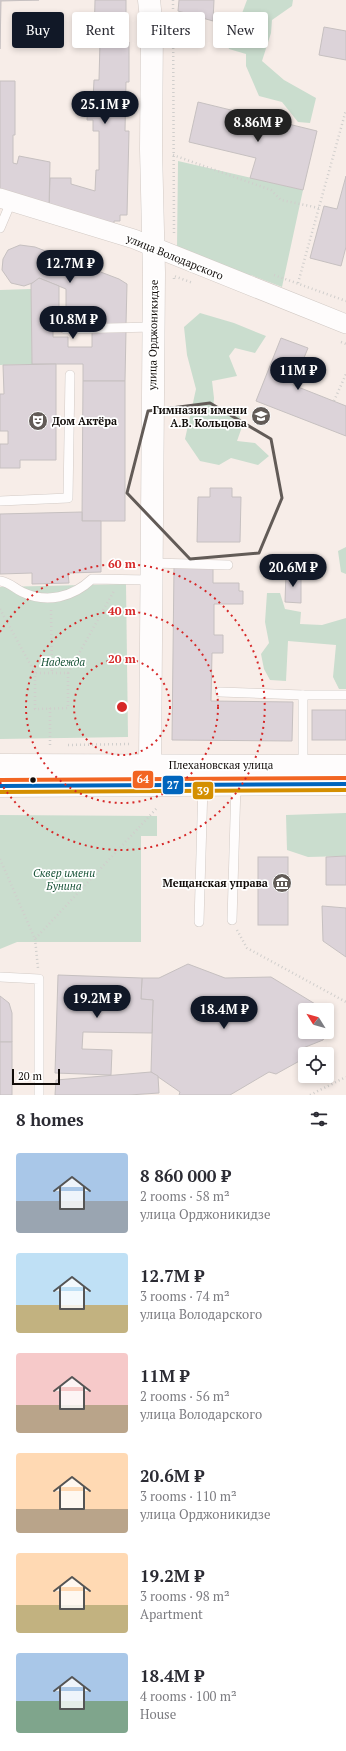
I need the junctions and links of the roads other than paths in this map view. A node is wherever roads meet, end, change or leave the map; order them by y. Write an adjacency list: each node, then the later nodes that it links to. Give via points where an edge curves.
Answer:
1 (149, 0): 3 (street, улица Орджоникидзе)
2 (157, 0): 4 (street)
3 (150, 12)
4 (155, 12)
5 (152, 48): 8 (street, улица Орджоникидзе)
6 (5, 200): 7 (lane); 8 (street, улица Володарского, via 134,239)
7 (0, 228)
8 (153, 248): 9 (street, улица Володарского); 10 (street, улица Орджоникидзе)
9 (346, 324)
10 (154, 327): 11 (lane); 15 (street, улица Орджоникидзе)
11 (64, 329)
12 (70, 374): 13 (lane, via 68,498)
13 (0, 501)
14 (228, 565): 15 (lane)
15 (150, 571): 16 (lane, via 121,579 92,579 70,594 51,598 29,595 7,582); 23 (street, улица Орджоникидзе)
16 (0, 581)
17 (220, 692): 18 (lane)
18 (303, 695): 19 (lane); 21 (lane)
19 (346, 695)
20 (0, 765): 23 (street, Плехановская улица)
21 (303, 765): 22 (street, Плехановская улица); 23 (street, Плехановская улица)
22 (346, 766)
23 (151, 775): 26 (street, Плехановская улица); 27 (street, Плехановская улица)
24 (236, 784): 25 (street, Плехановская улица); 26 (street, Плехановская улица); 28 (lane)
25 (346, 784)
26 (203, 785): 29 (lane)
27 (0, 786)
28 (232, 920)
29 (199, 922)
30 (0, 977): 31 (lane, via 39,979)
31 (39, 1095)

